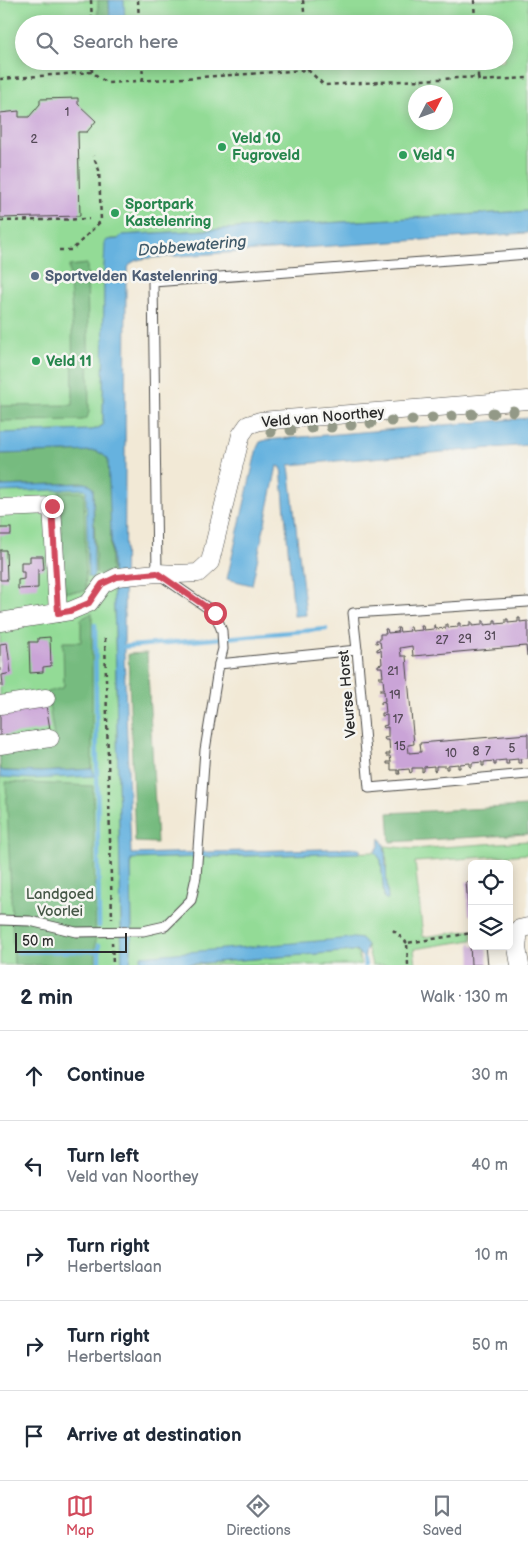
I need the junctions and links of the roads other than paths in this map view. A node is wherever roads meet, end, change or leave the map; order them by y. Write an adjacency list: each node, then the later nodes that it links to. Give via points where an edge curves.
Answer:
1 (528, 254): 4 (lane, via 153,282)
2 (528, 400): 4 (street, Veld van Noorthey, via 260,420 248,425 241,435 210,562 198,573)
3 (0, 508): 6 (street, via 52,506)
4 (157, 573): 6 (street, Veld van Noorthey, via 117,577 102,584 89,603); 9 (lane, via 215,613 222,630)
5 (528, 602): 8 (lane, Veurse Horst, via 353,613)
6 (58, 613): 7 (street)
7 (0, 622)
8 (357, 650): 9 (lane); 14 (lane, Veurse Horst, via 369,788)
9 (219, 664): 15 (lane, via 205,750 196,877 191,900 165,926 136,931 76,932 30,921)
10 (46, 698): 11 (street)
11 (0, 705)
12 (50, 738): 13 (street)
13 (0, 745)
14 (528, 774)
15 (0, 920)
16 (528, 927): 17 (street, via 519,929 517,948)
17 (520, 965)

